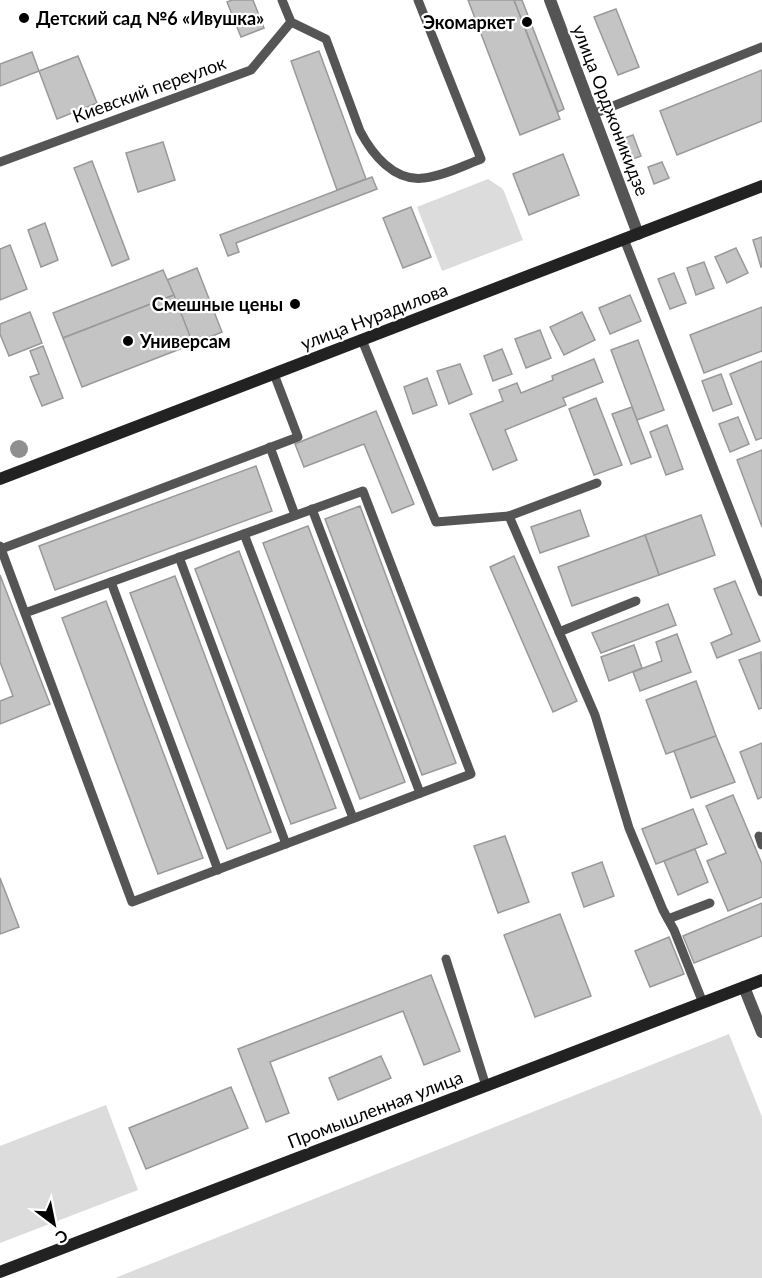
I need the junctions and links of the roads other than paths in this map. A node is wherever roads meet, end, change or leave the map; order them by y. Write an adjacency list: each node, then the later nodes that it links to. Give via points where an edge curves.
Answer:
1 (282, 0): 4 (lane)
2 (418, 0): 4 (lane, via 481,159 421,179 391,170 377,158 360,131 326,39)
3 (550, 0): 6 (street, улица Орджоникидзе)
4 (291, 22): 7 (lane, Киевский переулок, via 251,70)
5 (762, 47): 6 (lane)
6 (593, 114): 9 (street, улица Орджоникидзе)
7 (0, 162)
8 (762, 186): 9 (street, улица Нурадилова)
9 (638, 234): 10 (street, улица Нурадилова)
10 (624, 239): 11 (street, улица Нурадилова); 23 (lane)
11 (362, 340): 12 (street, улица Нурадилова); 18 (lane, via 436,522)
12 (274, 374): 13 (lane, via 298,437); 14 (street, улица Нурадилова)
13 (270, 447): 17 (lane); 20 (lane)
14 (0, 480)
15 (597, 483): 18 (lane)
16 (312, 509): 17 (lane); 27 (lane); 27 (lane, via 363,491 471,774)
17 (295, 515): 19 (lane)
18 (510, 516): 26 (lane)
19 (244, 534): 21 (lane); 28 (lane)
20 (1, 548): 25 (lane)
21 (179, 558): 22 (lane); 29 (lane)
22 (111, 582): 25 (lane); 30 (lane)
23 (762, 592)
24 (636, 601): 26 (lane)
25 (25, 613): 30 (lane, via 132,903)
26 (559, 632): 32 (lane, via 595,715 629,828)
27 (420, 793): 28 (lane)
28 (353, 818): 29 (lane)
29 (286, 844): 30 (lane)
30 (218, 870)
31 (710, 903): 32 (lane)
32 (668, 919): 36 (lane)
33 (446, 959): 38 (lane)
34 (762, 980): 35 (street, Промышленная улица)
35 (744, 987): 36 (street, Промышленная улица); 37 (street)
36 (703, 1003): 38 (street, Промышленная улица)
37 (762, 1032)
38 (486, 1086): 39 (street, Промышленная улица)
39 (0, 1272)

